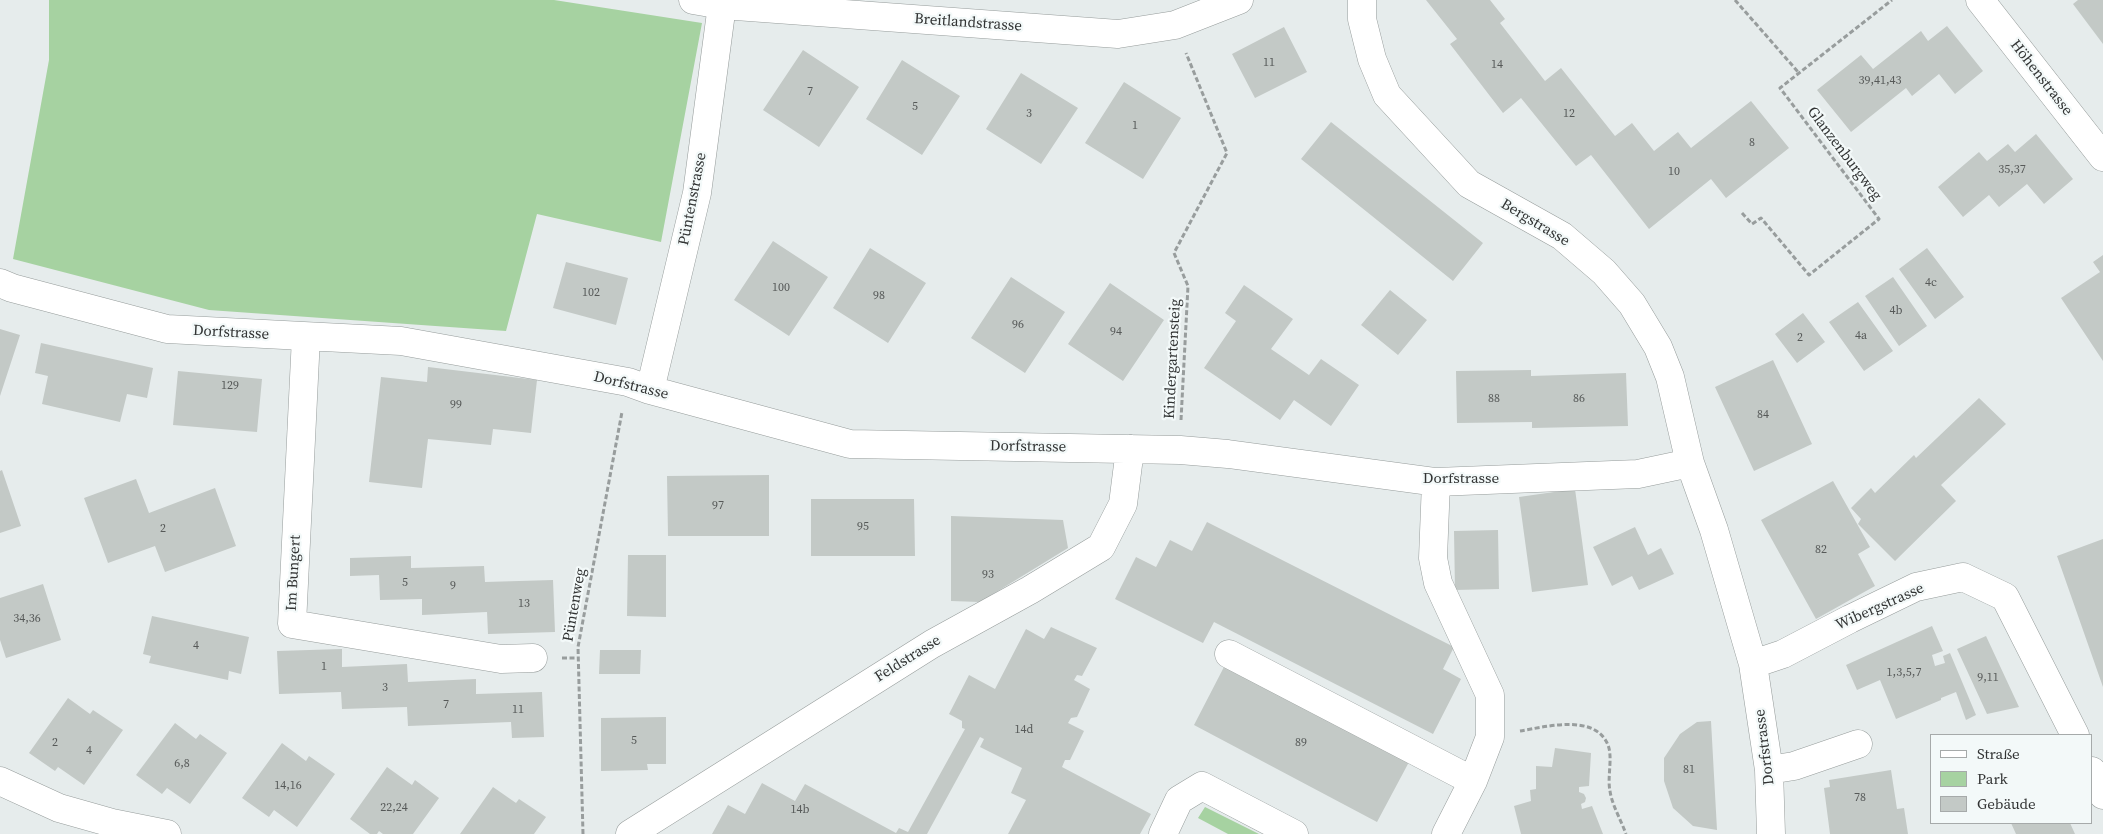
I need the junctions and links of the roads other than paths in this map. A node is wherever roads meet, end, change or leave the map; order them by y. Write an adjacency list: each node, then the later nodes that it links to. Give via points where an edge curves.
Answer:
1 (693, 0): 5 (street, Breitlandstrasse)
2 (1239, 0): 5 (street, Breitlandstrasse, via 1175,25 1118,34)
3 (1362, 0): 11 (street, Bergstrasse, via 1362,18 1372,59 1387,95 1469,184 1562,236 1604,272 1632,304 1658,346 1670,376)
4 (1980, 0): 6 (street, Höhenstrasse)
5 (722, 4): 9 (street, Püntenstrasse, via 697,193)
6 (2103, 157)
7 (0, 282): 8 (street, Dorfstrasse, via 167,330)
8 (306, 337): 9 (street, Dorfstrasse, via 401,341); 14 (street, Im Bungert, via 292,624 501,659)
9 (639, 386): 10 (street, Dorfstrasse, via 850,444)
10 (1130, 449): 12 (street, Dorfstrasse, via 1228,454); 24 (street, Feldstrasse, via 1123,504 1101,547 932,644)
11 (1690, 463): 12 (street, Dorfstrasse, via 1638,474); 15 (street, Dorfstrasse, via 1714,530)
12 (1436, 482): 21 (street, via 1433,558 1438,583 1490,695 1490,737)
13 (1229, 654): 21 (street)
14 (533, 658)
15 (1752, 664): 16 (street, Wibergstrasse, via 1783,654 1916,587 1962,577 2005,598); 18 (street, Dorfstrasse)
16 (2074, 734)
17 (1858, 744): 18 (street, via 1794,766)
18 (1769, 770): 28 (street, Dorfstrasse)
19 (2093, 773): 22 (street)
20 (0, 781): 23 (street, via 59,808)
21 (1473, 781): 27 (street)
22 (2103, 795)
23 (167, 834)
24 (630, 834)
25 (1162, 834): 26 (street, via 1180,800 1202,786)
26 (1294, 834)
27 (1446, 834)
28 (1772, 834)

